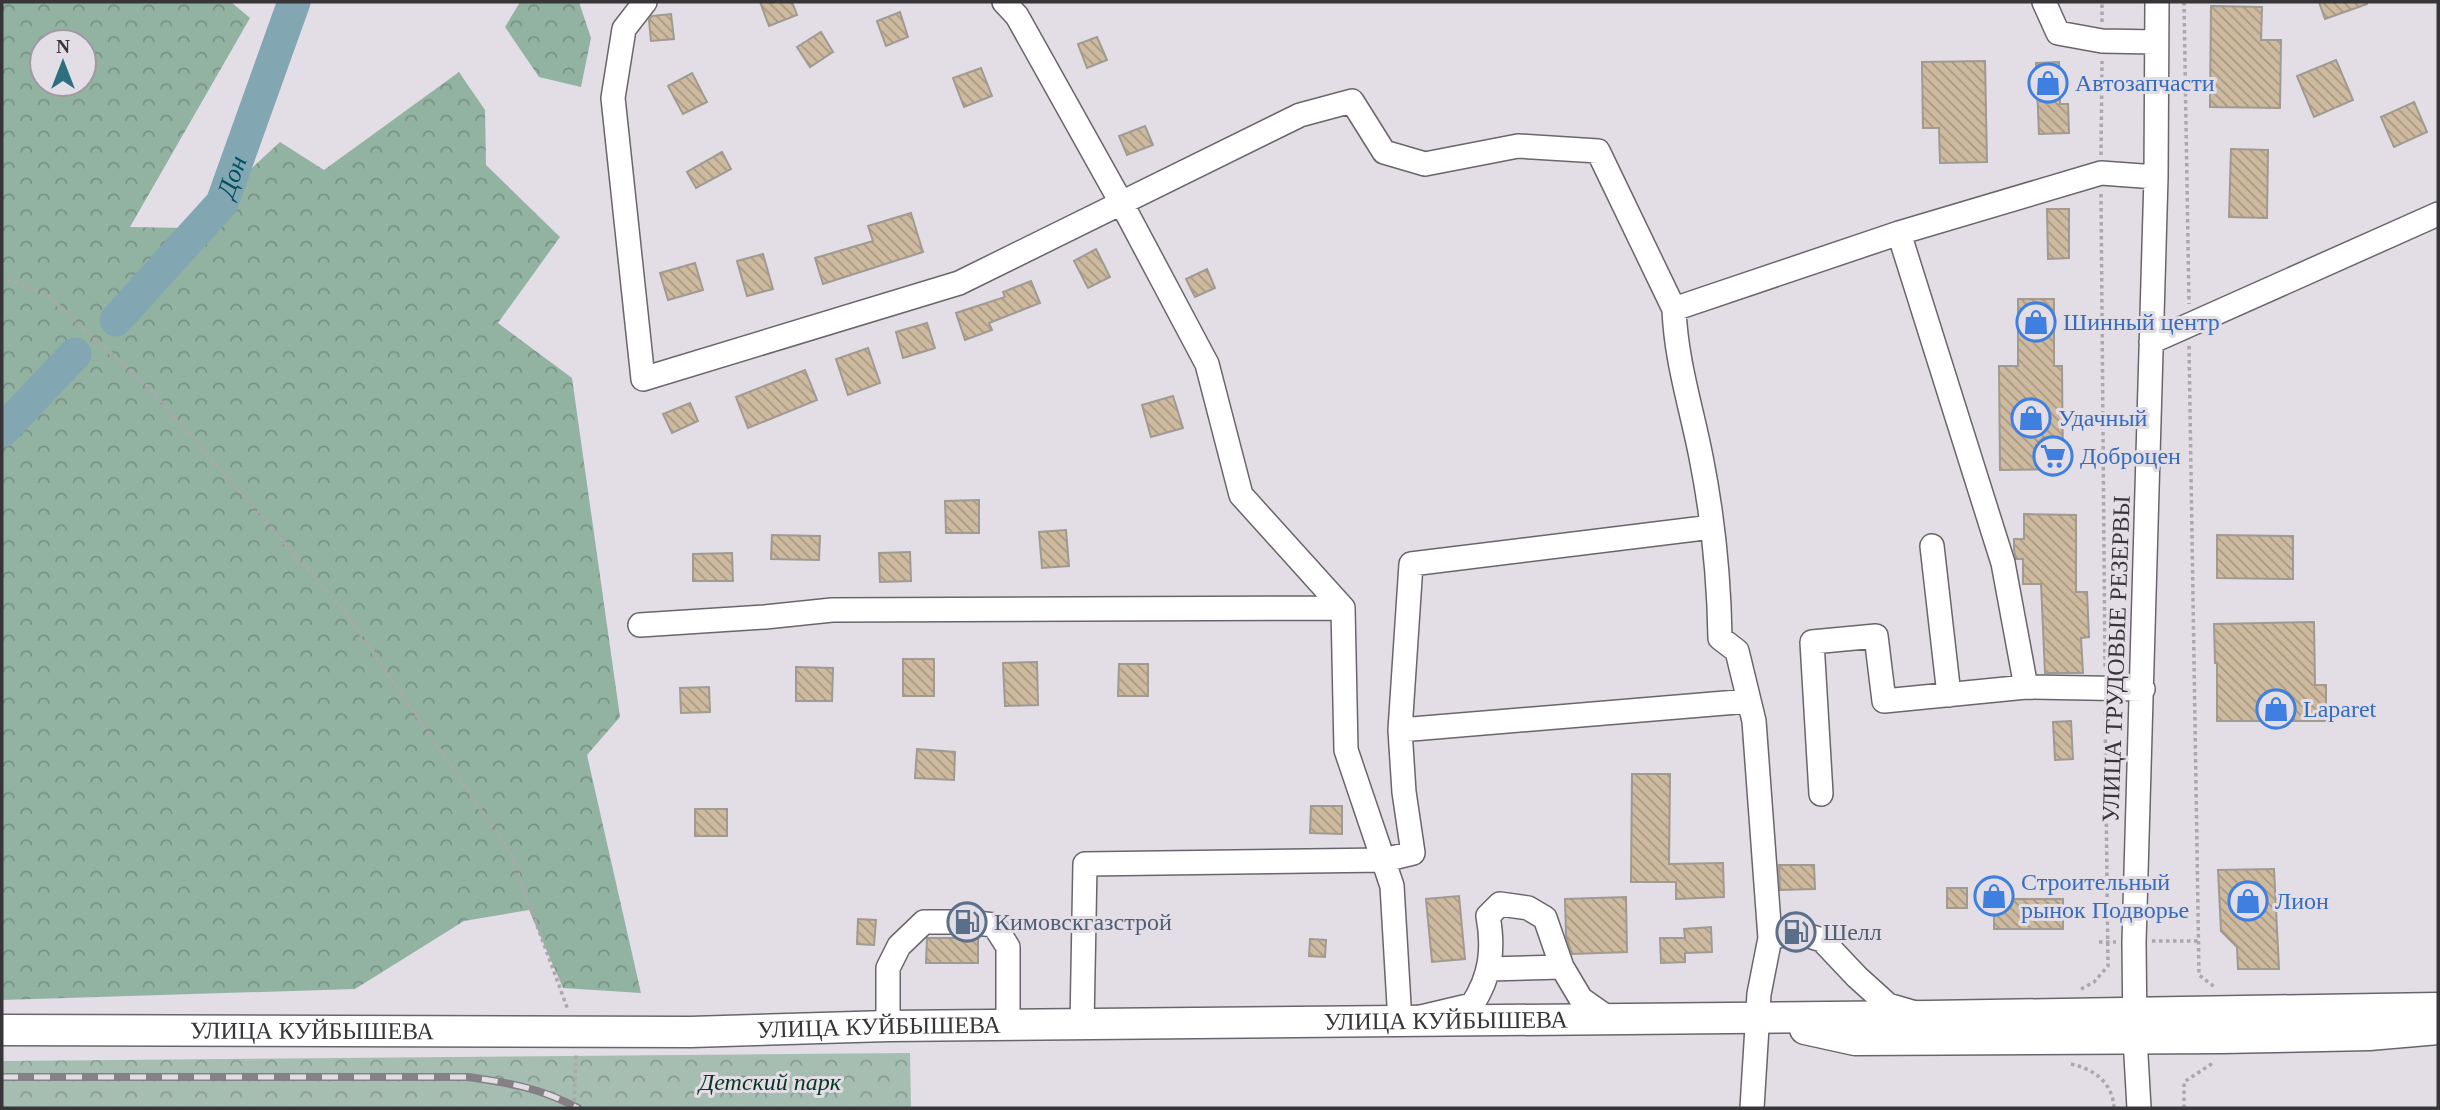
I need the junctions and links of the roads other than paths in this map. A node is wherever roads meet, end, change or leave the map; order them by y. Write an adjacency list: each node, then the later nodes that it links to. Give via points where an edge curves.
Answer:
1 (645, 2): 7 (street, via 624,29 613,98 643,379 959,283)
2 (1004, 2): 7 (street, via 1017,16)
3 (2044, 2): 5 (street, via 2058,33 2102,41)
4 (2157, 2): 5 (street, УЛИЦА ТРУДОВЫЕ РЕЗЕРВЫ)
5 (2156, 42): 6 (street, УЛИЦА ТРУДОВЫЕ РЕЗЕРВЫ)
6 (2156, 177): 9 (street, via 2101,173); 11 (street, УЛИЦА ТРУДОВЫЕ РЕЗЕРВЫ)
7 (1122, 204): 10 (street, via 1300,115 1352,101 1384,152 1425,164 1518,146 1598,150); 14 (street, via 1207,364 1241,495)
8 (2438, 214): 11 (street)
9 (1899, 233): 10 (street); 16 (street, via 2003,563)
10 (1674, 309): 12 (street, via 1675,345)
11 (2151, 342): 17 (street, УЛИЦА ТРУДОВЫЕ РЕЗЕРВЫ)
12 (1712, 527): 19 (street, via 1720,638 1737,651); 20 (street, via 1411,564)
13 (1932, 545): 18 (street)
14 (1343, 608): 15 (street, via 832,610); 22 (street, via 1346,750)
15 (640, 625)
16 (2026, 687): 17 (street); 18 (street)
17 (2143, 689): 32 (street, УЛИЦА ТРУДОВЫЕ РЕЗЕРВЫ)
18 (1949, 695): 21 (street, via 1884,701 1876,636 1812,642)
19 (1749, 701): 20 (street); 23 (street)
20 (1400, 730): 22 (street, via 1413,853)
21 (1821, 794)
22 (1384, 860): 30 (street, via 1392,886); 31 (street, via 1085,864)
23 (1770, 938): 27 (street, via 1796,932 1822,940 1888,1005); 28 (street)
24 (1562, 967): 25 (street); 25 (street, via 1545,918 1528,908 1500,904 1488,916); 29 (street, via 1581,999)
25 (1489, 969): 30 (street, via 1472,1005)
26 (2438, 1008): 33 (main road)
27 (1928, 1016): 28 (main road); 32 (main road)
28 (1757, 1018): 29 (main road, УЛИЦА КУЙБЫШЕВА); 32 (main road, via 1855,1040); 38 (street)
29 (1611, 1020): 30 (main road, УЛИЦА КУЙБЫШЕВА)
30 (1400, 1022): 31 (main road, УЛИЦА КУЙБЫШЕВА)
31 (1082, 1025): 35 (main road, УЛИЦА КУЙБЫШЕВА)
32 (2135, 1025): 33 (main road); 39 (street, УЛИЦА ТРУДОВЫЕ РЕЗЕРВЫ)
33 (2221, 1025): 36 (main road, via 2369,1035)
34 (888, 1026): 35 (main road, УЛИЦА КУЙБЫШЕВА); 35 (street, via 888,968 899,946 924,922 967,922 995,925 1008,947); 37 (main road, УЛИЦА КУЙБЫШЕВА, via 577,1032)
35 (1009, 1026)
36 (2438, 1029)
37 (2, 1030)
38 (1752, 1108)
39 (2139, 1108)

